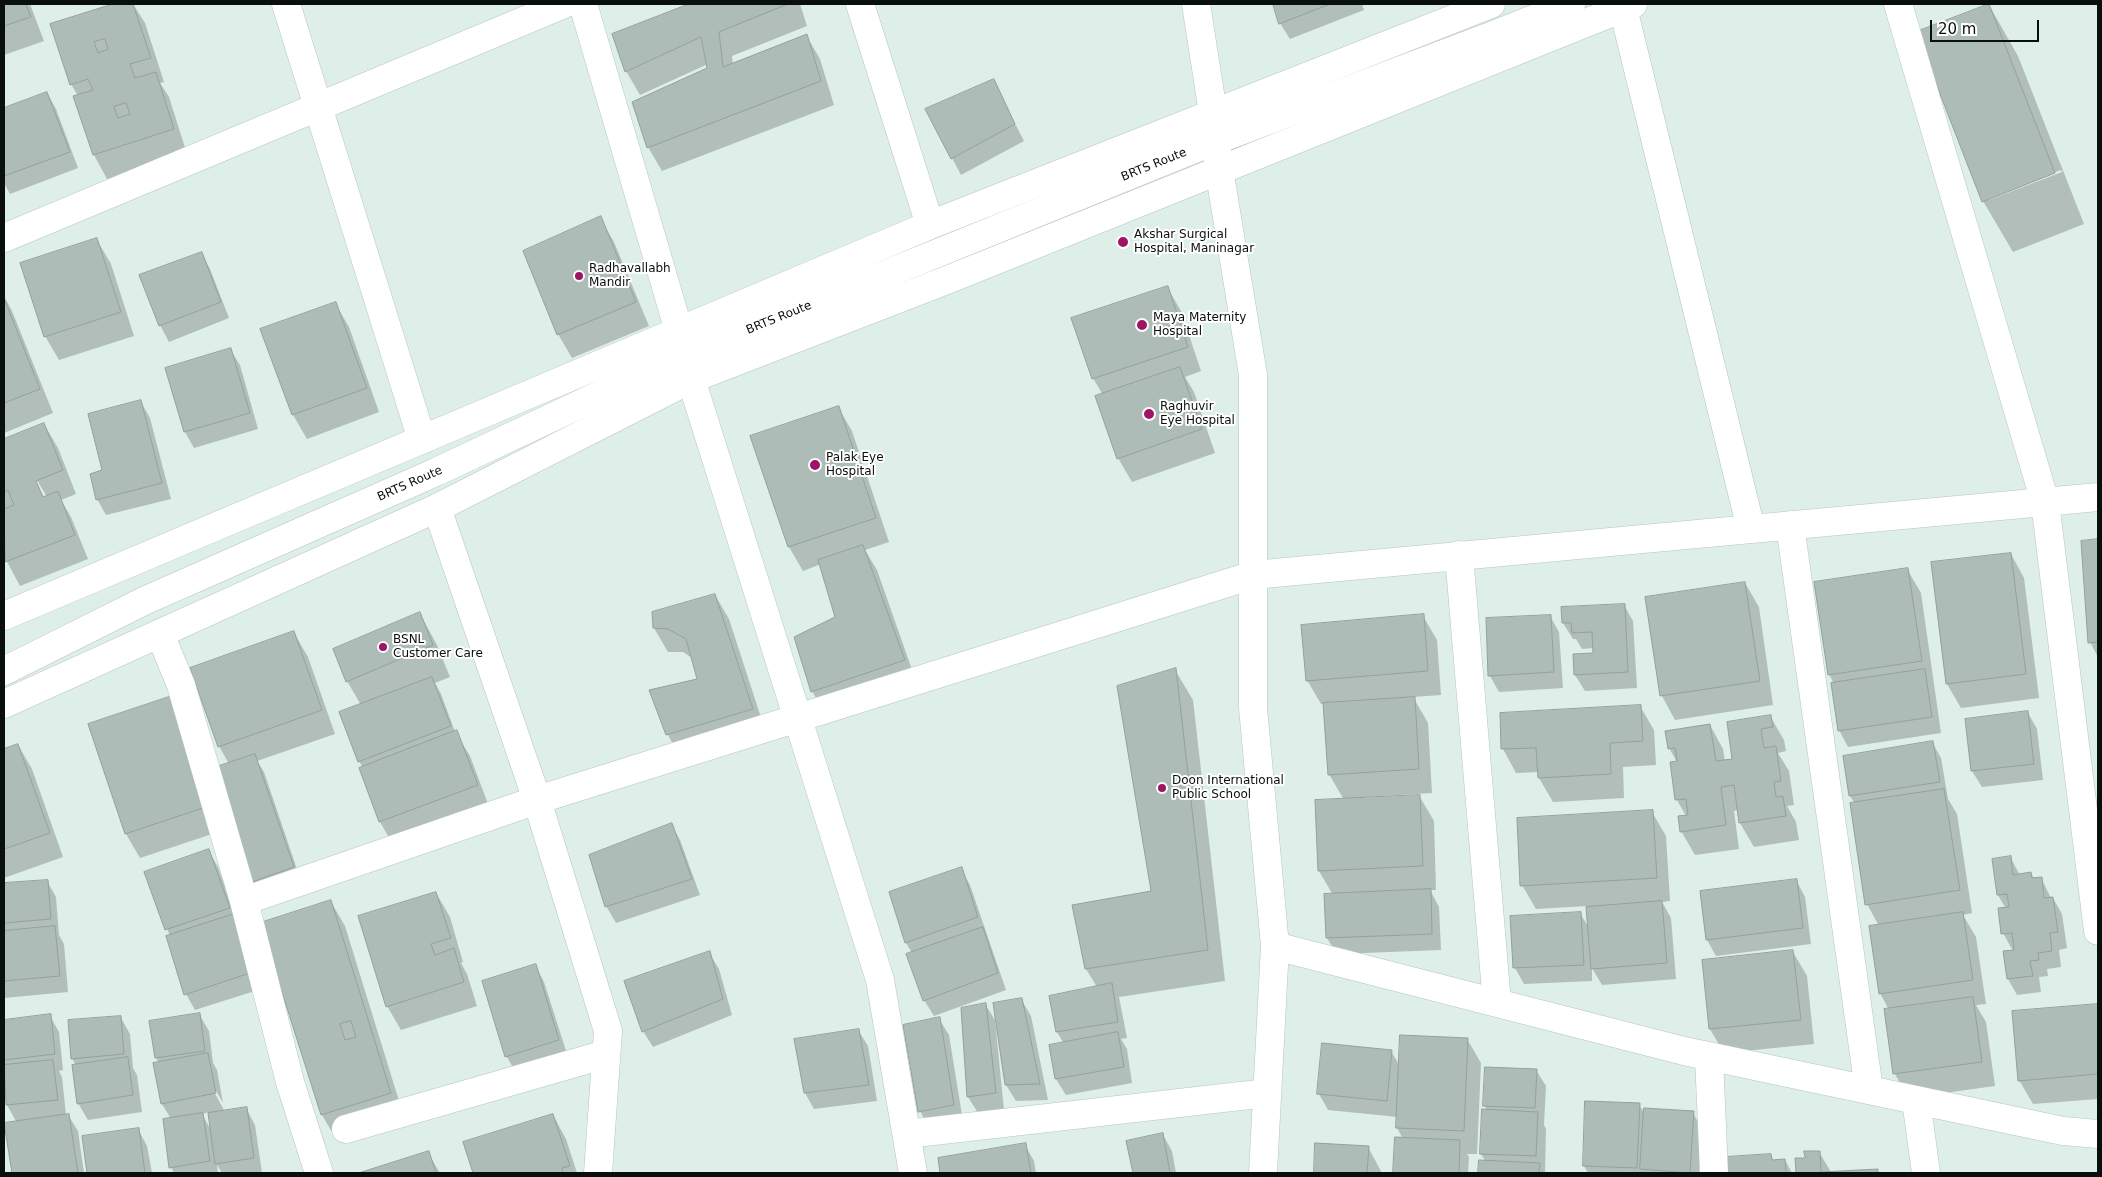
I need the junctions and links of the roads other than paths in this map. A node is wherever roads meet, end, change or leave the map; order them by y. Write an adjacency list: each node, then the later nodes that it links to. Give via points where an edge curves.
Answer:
1 (286, 4): 10 (street)
2 (564, 4): 10 (street)
3 (583, 4): 16 (street)
4 (860, 4): 14 (street)
5 (1196, 4): 11 (street)
6 (1491, 4): 11 (street)
7 (1571, 4): 12 (street, BRTS Route)
8 (1898, 4): 20 (street)
9 (1628, 6): 13 (street); 23 (street)
10 (318, 106): 15 (street); 18 (street)
11 (1213, 112): 12 (street); 14 (street)
12 (1214, 141): 13 (street); 28 (street, BRTS Route, via 674,360 436,472 144,601)
13 (1219, 169): 17 (street); 25 (street, via 1253,375)
14 (930, 225): 16 (street)
15 (4, 238)
16 (680, 331): 18 (street)
17 (691, 379): 21 (street); 30 (street)
18 (422, 440): 26 (street)
19 (2098, 497): 20 (street)
20 (2045, 502): 22 (street); 33 (street)
21 (437, 508): 27 (street); 31 (street)
22 (1790, 525): 23 (street); 38 (street)
23 (1751, 529): 24 (street)
24 (1459, 555): 25 (street); 35 (street)
25 (1253, 574): 30 (street); 34 (street, via 1253,708)
26 (4, 616)
27 (160, 634): 29 (street); 32 (street, via 181,685)
28 (4, 671)
29 (4, 704)
30 (798, 718): 31 (street); 42 (street, via 880,980)
31 (536, 800): 32 (street); 36 (street, via 608,1031)
32 (244, 901): 44 (street, via 290,1082)
33 (2098, 931)
34 (1275, 946): 35 (street); 39 (street)
35 (1496, 1003): 37 (street)
36 (606, 1054): 41 (street); 45 (street)
37 (1709, 1056): 38 (street); 48 (street)
38 (1869, 1090): 40 (street)
39 (1267, 1093): 42 (street); 47 (street)
40 (1916, 1100): 43 (street, via 2062,1131); 49 (street)
41 (346, 1129)
42 (906, 1134): 46 (street)
43 (2098, 1134)
44 (319, 1173)
45 (598, 1173)
46 (913, 1173)
47 (1263, 1173)
48 (1714, 1173)
49 (1926, 1173)

